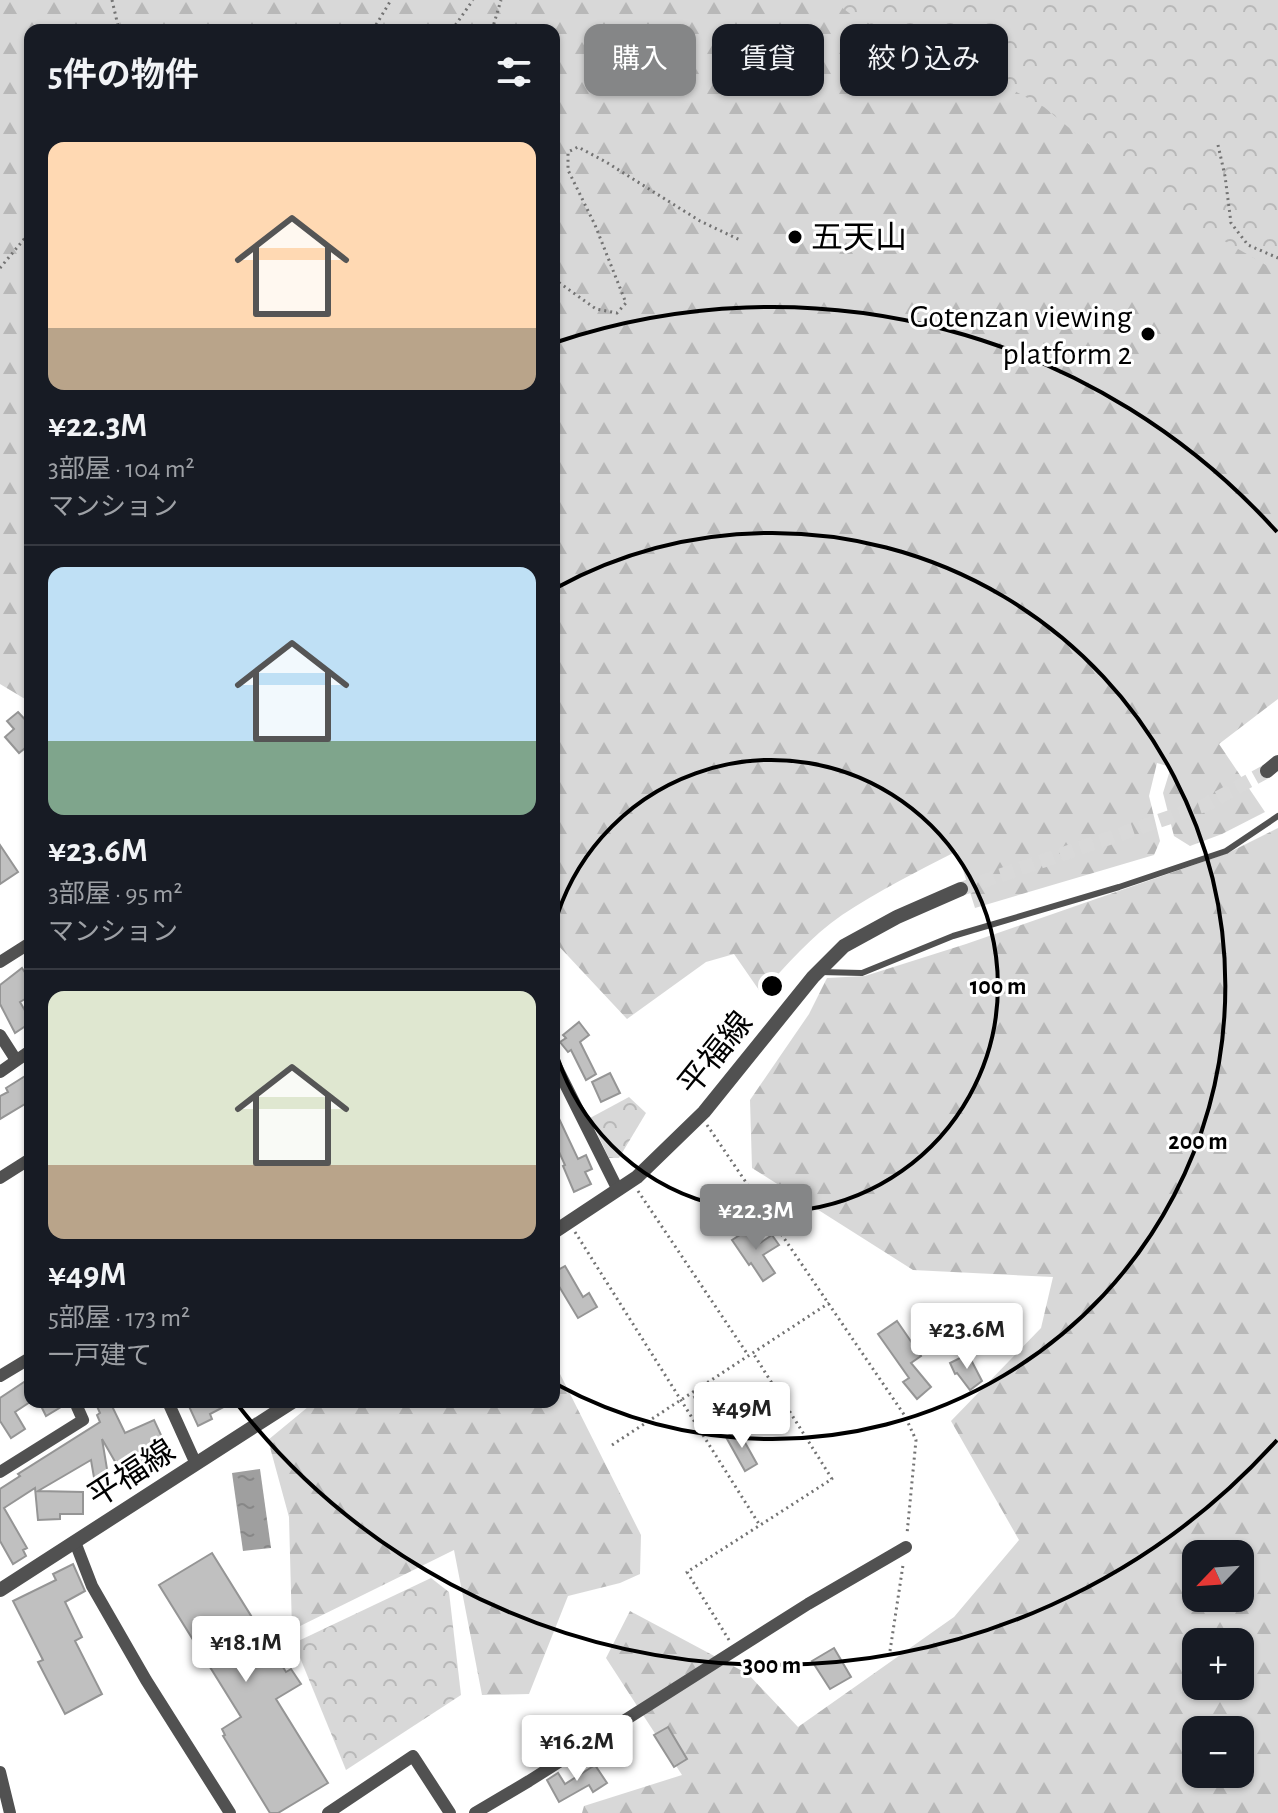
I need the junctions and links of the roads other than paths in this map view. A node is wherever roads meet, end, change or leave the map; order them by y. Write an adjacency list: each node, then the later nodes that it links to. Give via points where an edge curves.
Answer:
1 (1278, 816): 5 (lane, via 1226,851 953,936 862,973)
2 (961, 889): 5 (street, 平福線, via 844,946)
3 (24, 947): 4 (street)
4 (0, 962)
5 (818, 972): 13 (street, 平福線, via 701,1116)
6 (0, 1035): 8 (street)
7 (24, 1055): 8 (street)
8 (16, 1060): 9 (street)
9 (0, 1072)
10 (560, 1072): 13 (street)
11 (24, 1163): 12 (street)
12 (0, 1178)
13 (625, 1185): 14 (street, 平福線)
14 (560, 1228)
15 (24, 1362): 16 (street)
16 (0, 1376)
17 (78, 1408): 21 (street, via 83,1420)
18 (171, 1408): 20 (street)
19 (283, 1408): 20 (street, 平福線)
20 (196, 1464): 22 (street, 平福線)
21 (0, 1472)
22 (75, 1542): 24 (street, 平福線); 27 (street, via 92,1586)
23 (906, 1547): 30 (street)
24 (0, 1590)
25 (0, 1772): 26 (street)
26 (10, 1813)
27 (230, 1813)
28 (328, 1813): 29 (street, via 413,1756)
29 (450, 1813)
30 (475, 1813)

